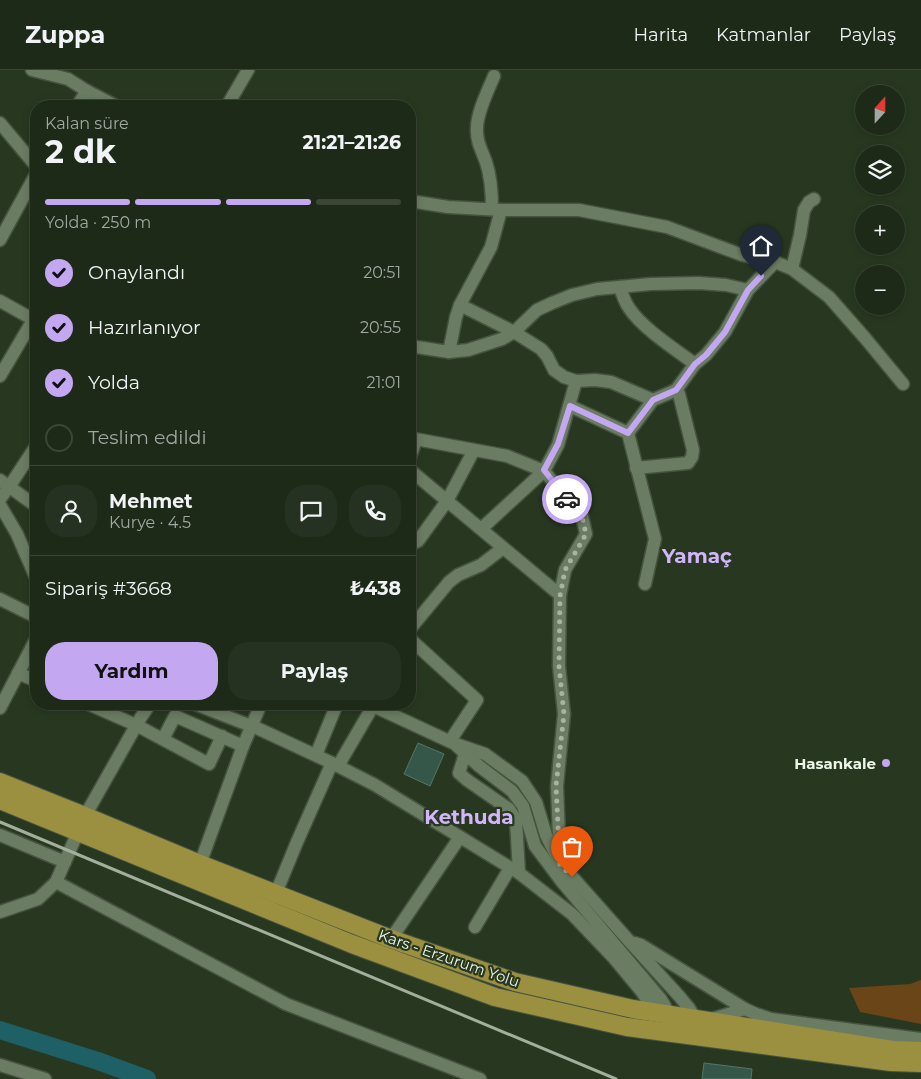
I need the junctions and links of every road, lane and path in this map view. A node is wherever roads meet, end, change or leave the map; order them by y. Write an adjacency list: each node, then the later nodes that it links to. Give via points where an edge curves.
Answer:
1 (32, 70): 4 (street)
2 (248, 70): 8 (street)
3 (491, 72): 14 (street, via 476,132 487,163)
4 (71, 75): 5 (street)
5 (87, 91): 6 (street); 7 (street)
6 (82, 100)
7 (104, 100)
8 (230, 100)
9 (0, 123): 10 (street)
10 (30, 159)
11 (30, 185): 15 (street)
12 (814, 199): 17 (street, via 804,210)
13 (416, 202): 14 (street)
14 (496, 209): 16 (street, via 579,210 667,227 742,254); 21 (street, via 491,247)
15 (0, 240)
16 (775, 262): 17 (street); 19 (street)
17 (792, 269): 30 (street, via 829,297)
18 (620, 287): 19 (street, via 699,283); 24 (street, via 597,289 552,303 537,310); 27 (street, via 639,320)
19 (748, 290): 27 (street, via 725,332)
20 (0, 301): 22 (street)
21 (460, 304): 24 (street); 26 (street)
22 (30, 316)
23 (30, 327): 28 (street)
24 (514, 332): 26 (street, via 468,350); 29 (street, via 540,348 557,373)
25 (416, 347): 26 (street)
26 (449, 352)
27 (695, 364): 31 (street)
28 (0, 376)
29 (576, 381): 32 (street, via 611,382); 33 (street)
30 (903, 384)
31 (676, 390): 32 (street); 38 (street, via 693,450 692,457 688,463)
32 (653, 400): 34 (street)
33 (570, 406): 34 (street); 39 (street, via 558,444)
34 (628, 433): 38 (street)
35 (416, 440): 36 (street)
36 (474, 450): 39 (street, via 507,456); 43 (street)
37 (30, 453): 41 (street)
38 (636, 468): 50 (street, via 655,539)
39 (544, 470): 46 (street); 51 (street, via 582,516 586,534 565,570)
40 (416, 475): 43 (street)
41 (5, 484): 42 (street); 44 (street)
42 (0, 499)
43 (448, 501): 46 (street); 47 (street)
44 (30, 502)
45 (0, 505): 49 (street)
46 (481, 529): 48 (street)
47 (416, 542)
48 (503, 548): 51 (street); 54 (street, via 482,565 449,582)
49 (30, 564)
50 (645, 584)
51 (560, 596): 84 (street, via 559,666 564,714 556,786)
52 (0, 599): 53 (street)
53 (30, 614)
54 (416, 623)
55 (416, 644): 71 (street, via 477,700)
56 (30, 650): 57 (street)
57 (18, 673): 58 (street); 59 (street)
58 (30, 678)
59 (0, 708)
60 (102, 710): 67 (street)
61 (146, 710): 67 (street)
62 (210, 710): 68 (street)
63 (258, 710): 68 (street)
64 (335, 710): 74 (street)
65 (368, 710): 75 (street)
66 (382, 710): 71 (street)
67 (136, 725): 70 (street); 78 (street)
68 (251, 726): 72 (street); 74 (street)
69 (222, 736): 70 (street, via 174,716); 70 (street, via 209,764); 72 (street)
70 (163, 739)
71 (452, 742): 73 (street); 84 (street, via 486,754 522,781 536,802 546,835)
72 (243, 746): 83 (street)
73 (465, 754): 85 (street, via 459,773 509,809 516,820); 93 (street, via 512,791 523,806 536,846 562,882 654,990 663,1003)
74 (316, 755): 75 (street)
75 (335, 764): 81 (street); 87 (street)
76 (0, 782): 78 (highway, Kars - Erzurum Yolu)
77 (0, 800): 79 (highway, Kars - Erzurum Yolu)
78 (85, 816): 79 (street); 83 (highway, Kars - Erzurum Yolu)
79 (78, 832): 82 (street); 95 (highway, Kars - Erzurum Yolu, via 352,944 495,997 627,1027)
80 (0, 834): 82 (street)
81 (460, 837): 85 (street); 90 (street)
82 (65, 862): 86 (street)
83 (200, 864): 87 (highway, Kars - Erzurum Yolu)
84 (560, 864): 91 (street)
85 (514, 870): 89 (street); 93 (street, via 572,914)
86 (56, 882): 88 (street, via 38,899); 101 (street, via 286,1004)
87 (276, 894): 90 (highway, Kars - Erzurum Yolu)
88 (0, 912)
89 (475, 927)
90 (391, 939): 93 (highway, Kars - Erzurum Yolu, via 515,982)
91 (630, 942): 92 (street); 94 (street, via 679,996)
92 (745, 1009): 94 (street); 96 (street, via 771,1019)
93 (663, 1014): 94 (highway, Kars - Erzurum Yolu); 95 (street)
94 (700, 1026): 95 (highway, Kars - Erzurum Yolu); 97 (highway, Kars - Erzurum Yolu); 98 (highway, Kars - Erzurum Yolu, via 891,1062)
95 (670, 1033)
96 (921, 1039)
97 (921, 1051)
98 (921, 1063)
99 (0, 1065): 100 (street)
100 (44, 1079)
101 (480, 1079)

